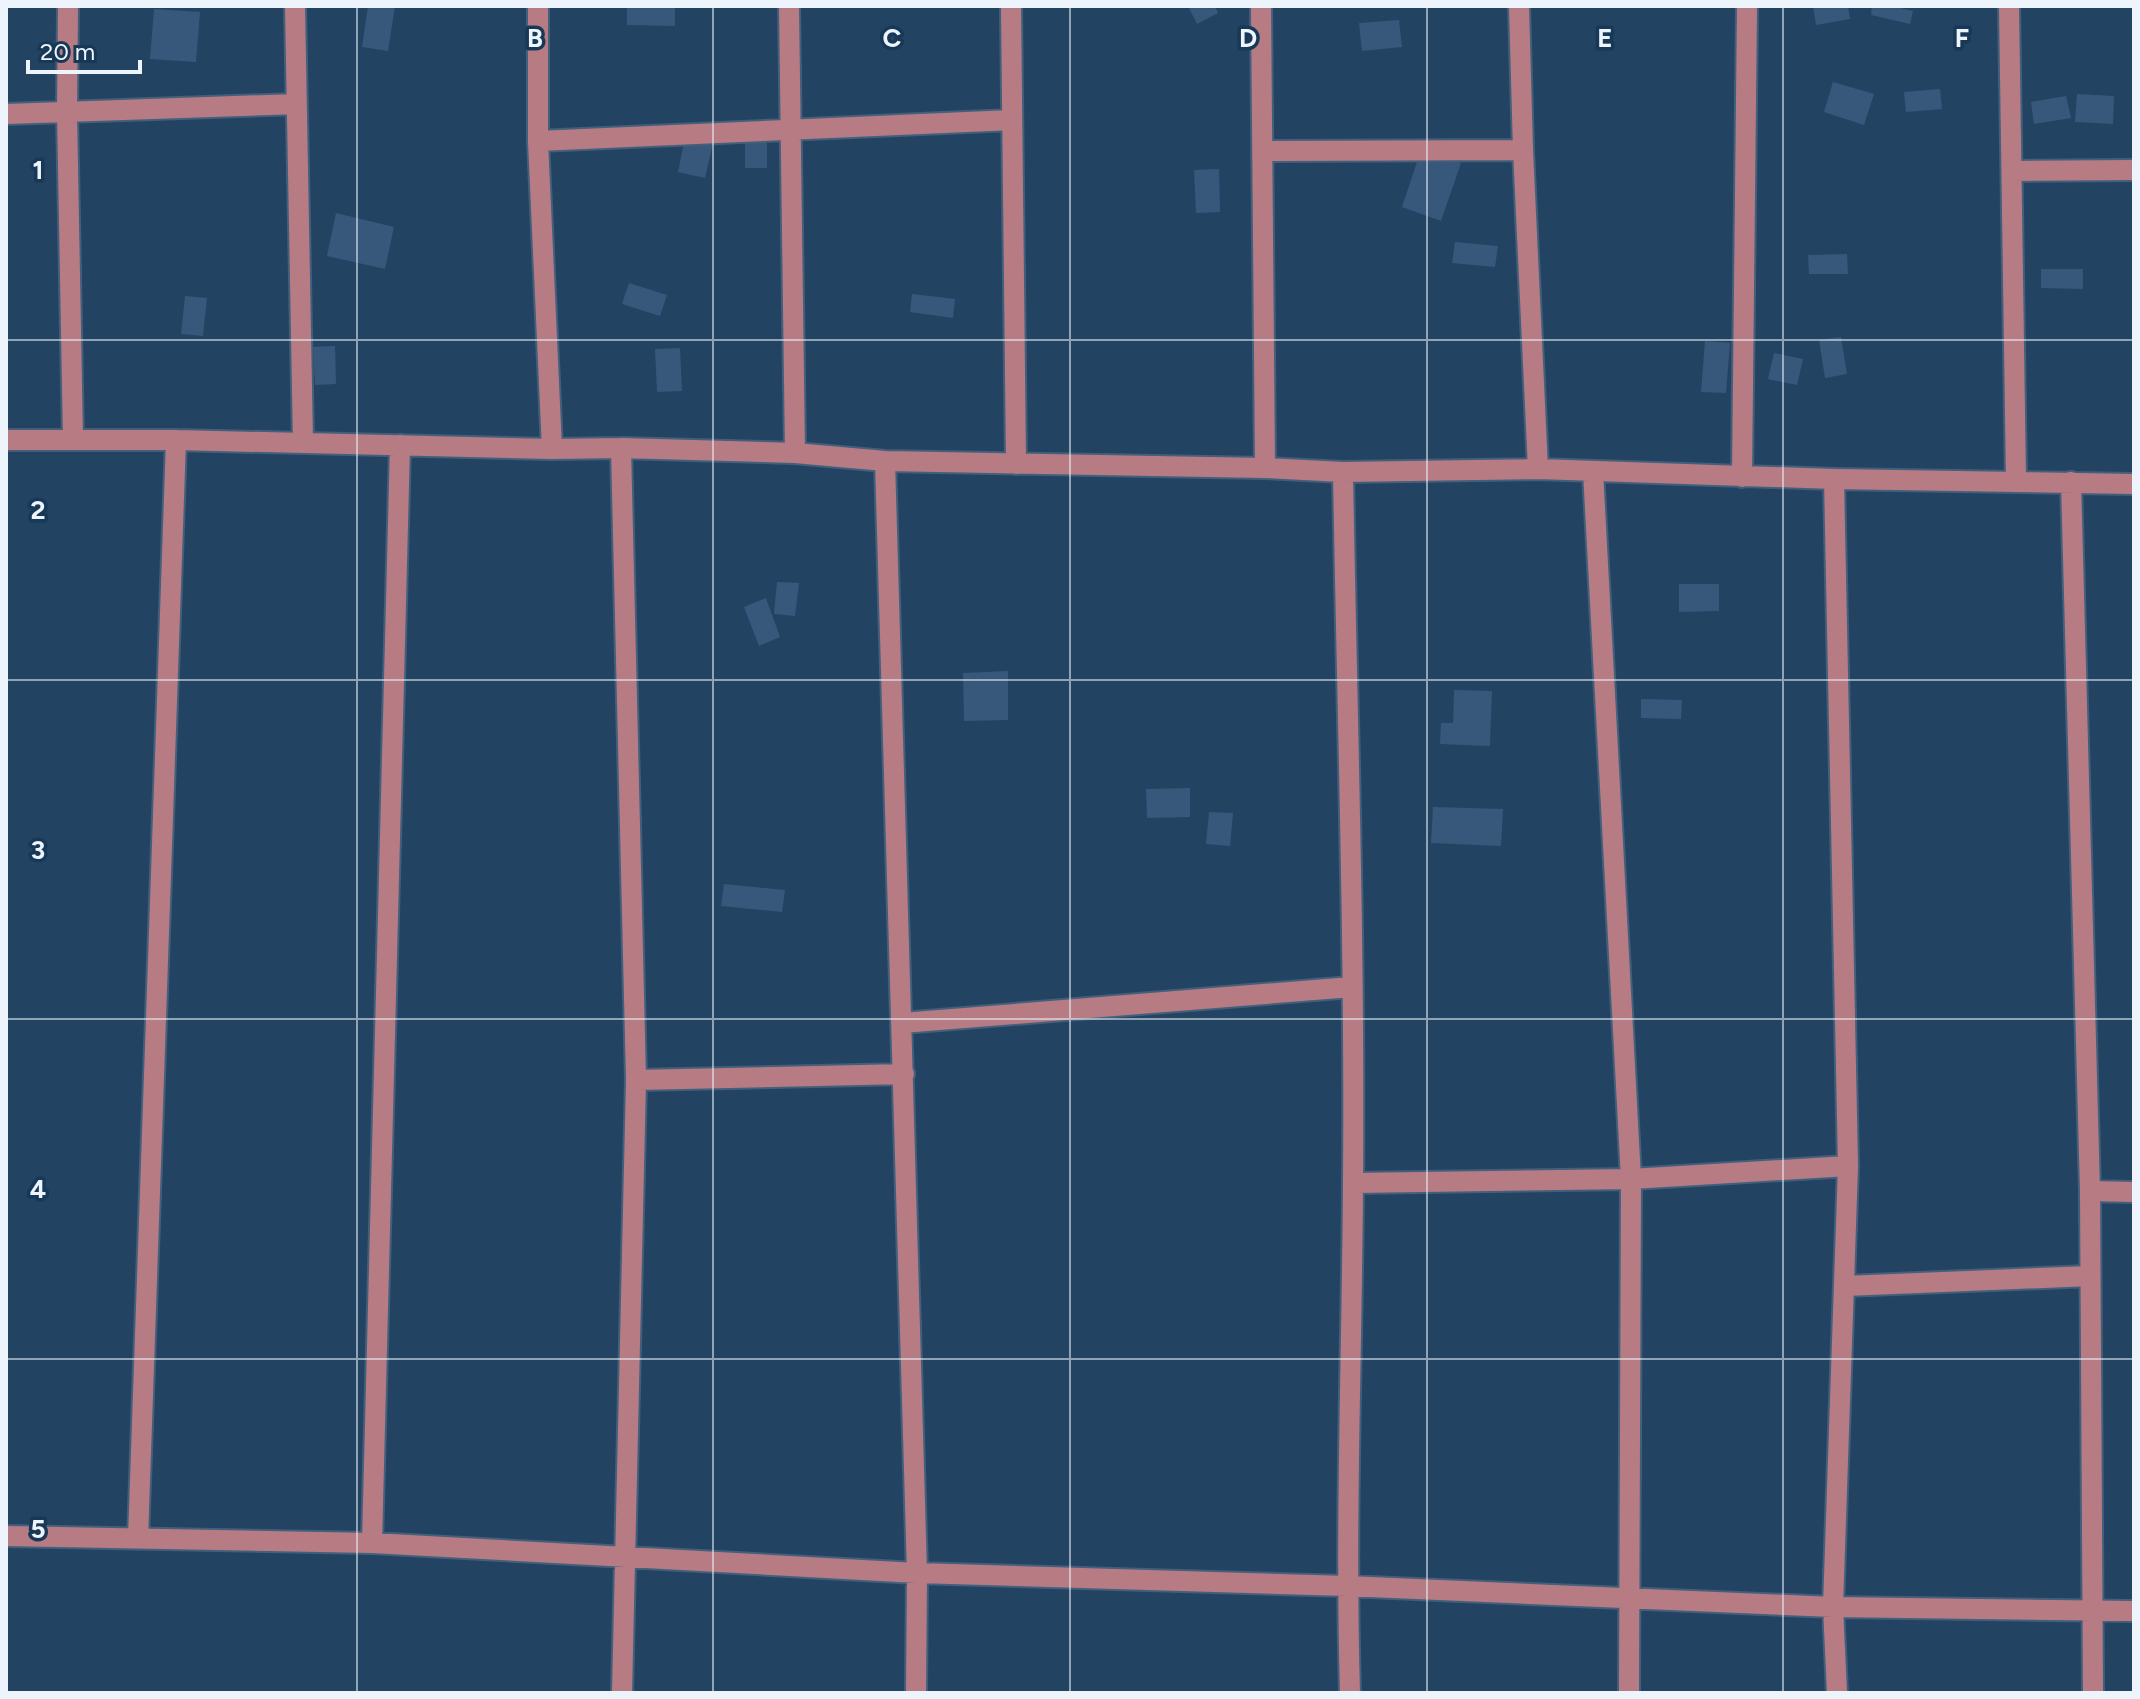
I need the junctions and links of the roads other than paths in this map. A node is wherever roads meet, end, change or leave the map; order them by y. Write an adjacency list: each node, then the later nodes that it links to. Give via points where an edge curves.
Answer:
1 (68, 6): 11 (street)
2 (295, 6): 10 (street)
3 (538, 6): 15 (street)
4 (789, 6): 14 (street)
5 (1011, 6): 13 (street)
6 (1261, 6): 17 (street)
7 (1519, 6): 16 (street)
8 (1747, 6): 34 (street)
9 (2009, 6): 19 (street)
10 (296, 104): 11 (street); 23 (street)
11 (67, 111): 12 (street); 21 (street)
12 (6, 114)
13 (1012, 120): 14 (street); 29 (street)
14 (789, 130): 15 (street); 27 (street)
15 (538, 141): 26 (street)
16 (1523, 150): 17 (street); 31 (street)
17 (1264, 151): 30 (street)
18 (2134, 170): 19 (street)
19 (2012, 171): 36 (street)
20 (6, 440): 21 (street)
21 (73, 440): 22 (street)
22 (176, 440): 23 (street); 51 (street)
23 (303, 443): 24 (street)
24 (400, 445): 26 (street); 52 (street)
25 (621, 448): 26 (street); 27 (street); 42 (street)
26 (552, 449)
27 (795, 453): 28 (street)
28 (885, 461): 29 (street); 40 (street)
29 (1016, 464): 30 (street)
30 (1265, 468): 33 (street)
31 (1538, 469): 32 (street); 33 (street)
32 (1593, 471): 34 (street); 44 (street)
33 (1343, 472): 39 (street)
34 (1742, 477): 35 (street)
35 (1834, 479): 36 (street); 43 (street)
36 (2016, 481): 37 (street)
37 (2071, 482): 38 (street); 46 (street)
38 (2134, 484)
39 (1352, 987): 40 (street); 45 (street)
40 (902, 1023): 41 (street)
41 (904, 1074): 42 (street); 54 (street)
42 (636, 1080): 53 (street)
43 (1848, 1166): 44 (street); 49 (street)
44 (1631, 1179): 45 (street); 56 (street)
45 (1353, 1183): 55 (street)
46 (2090, 1191): 47 (street); 48 (street)
47 (2134, 1192)
48 (2090, 1276): 49 (street); 58 (street)
49 (1845, 1286): 57 (street)
50 (6, 1536): 51 (street)
51 (138, 1539): 52 (street)
52 (372, 1543): 53 (street)
53 (626, 1557): 54 (street); 60 (street)
54 (917, 1573): 55 (street); 61 (street)
55 (1347, 1586): 56 (street); 62 (street)
56 (1628, 1598): 57 (street); 63 (street)
57 (1833, 1607): 58 (street); 64 (street)
58 (2092, 1610): 59 (street); 65 (street)
59 (2134, 1611)
60 (622, 1693)
61 (916, 1693)
62 (1350, 1693)
63 (1629, 1693)
64 (1837, 1693)
65 (2093, 1693)

